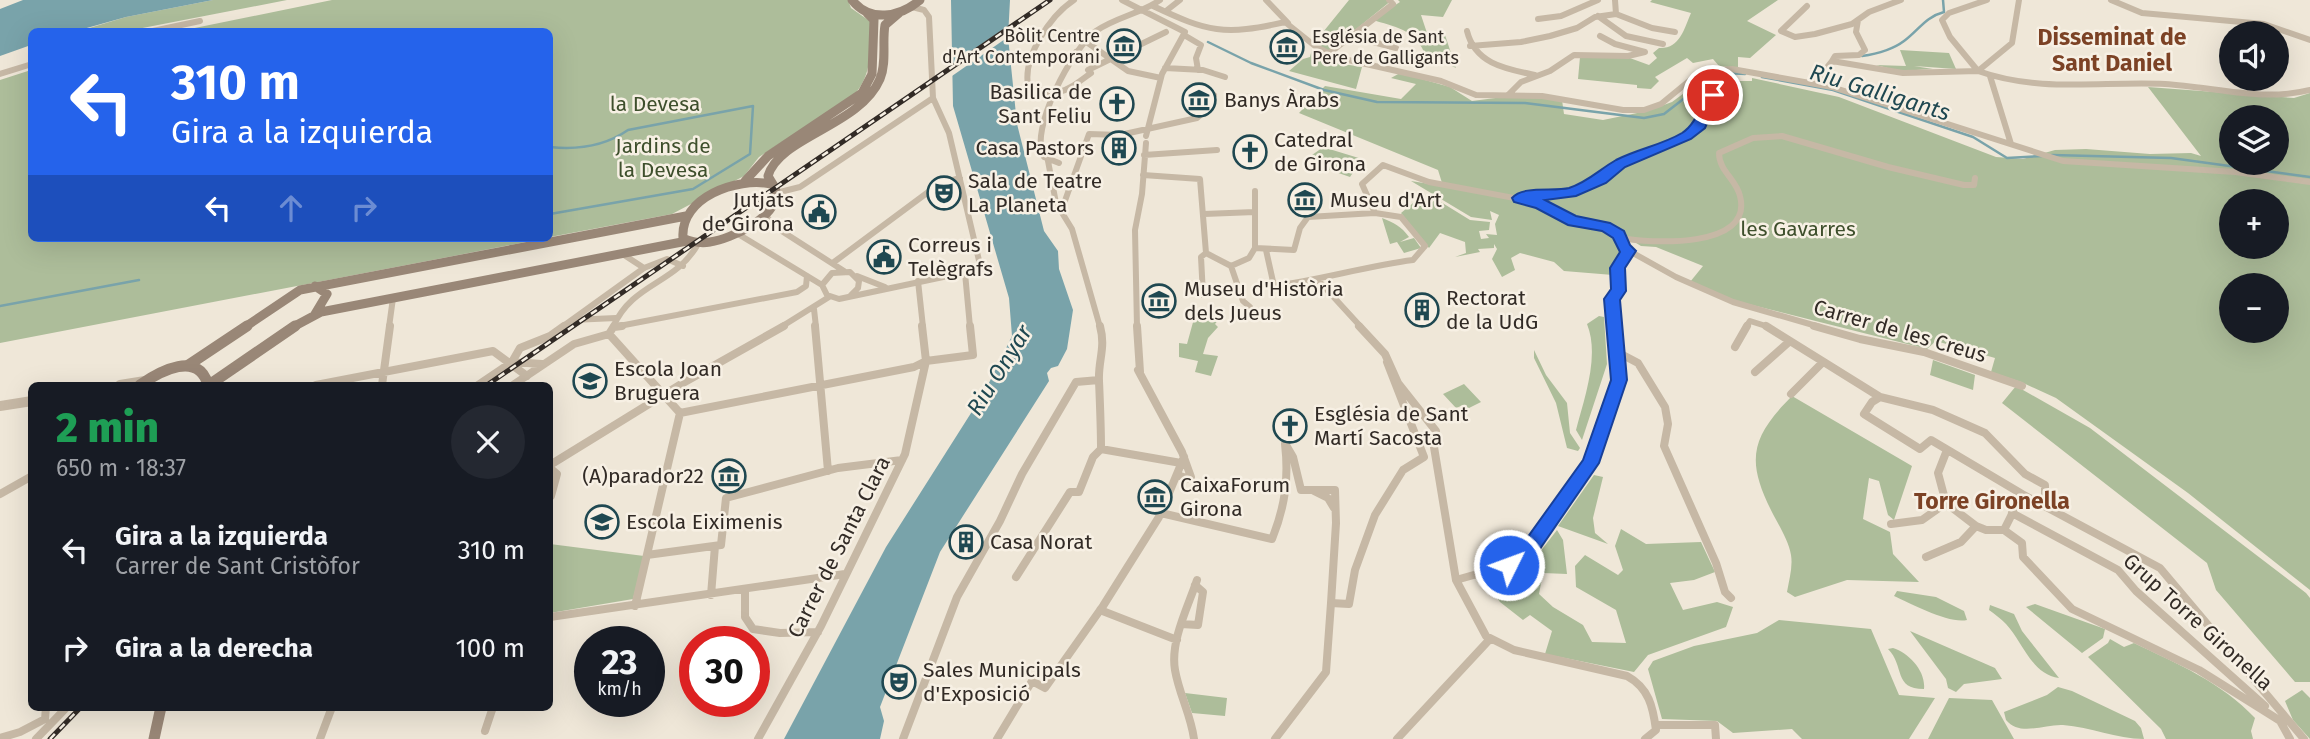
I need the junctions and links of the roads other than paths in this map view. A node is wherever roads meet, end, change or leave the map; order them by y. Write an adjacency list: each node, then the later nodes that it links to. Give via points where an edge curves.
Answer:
1 (852, 0): 19 (main road)
2 (1074, 0): 55 (street, via 1060,5 1041,34 1027,79 1028,85)
3 (1122, 0): 17 (street)
4 (1160, 0): 15 (street)
5 (1180, 0): 18 (street)
6 (1266, 0): 26 (street)
7 (1598, 0): 23 (street, via 1561,16)
8 (1615, 0): 21 (street)
9 (1901, 0): 24 (street)
10 (1987, 0): 47 (street, via 1949,13 1942,20)
11 (2020, 0): 47 (street, via 2012,43 2002,54 1982,63)
12 (2111, 0): 35 (street, via 2154,15 2264,24)
13 (1391, 2): 32 (street)
14 (916, 3): 20 (main road); 59 (street, via 929,16)
15 (1153, 6): 17 (street); 18 (street)
16 (1807, 6): 24 (street, via 1781,31 1802,37)
17 (1141, 9): 31 (street); 34 (street, via 1114,20)
18 (1166, 11): 26 (street, via 1211,30)
19 (867, 13): 20 (main road); 69 (main road, via 874,20 873,66 866,87 847,105 760,162)
20 (899, 13): 71 (main road, via 885,26 883,70 873,92 775,161 768,171)
21 (1616, 14): 22 (street); 30 (street)
22 (1598, 16): 36 (street, via 1626,36); 37 (street, via 1550,36)
23 (1538, 19)
24 (1858, 20): 42 (street, via 1858,41 1865,50 1860,55 1835,56)
25 (200, 21): 27 (street)
26 (1289, 24): 40 (street)
27 (167, 28)
28 (1467, 31): 37 (street)
29 (1166, 32): 41 (street)
30 (1675, 32)
31 (1184, 35): 45 (street); 46 (street, via 1201,45)
32 (1350, 36): 38 (street); 40 (street)
33 (1600, 36): 49 (street, via 1645,52 1570,56 1552,70)
34 (1085, 41): 39 (street); 41 (street)
35 (2308, 42)
36 (1663, 44)
37 (1470, 46): 49 (street, via 1491,63)
38 (1396, 48)
39 (1076, 52): 43 (street); 55 (street)
40 (1328, 54): 56 (street, via 1441,81 1476,95)
41 (1114, 59): 43 (street); 52 (street, via 1128,71)
42 (1832, 61): 47 (street, via 1903,73); 53 (street)
43 (1101, 63): 55 (street, via 1075,86)
44 (28, 65): 48 (street)
45 (1165, 68): 46 (street); 52 (street)
46 (1198, 70): 50 (street)
47 (1978, 71): 51 (street)
48 (0, 74)
49 (1535, 75): 56 (street, via 1519,82)
50 (1226, 76)
51 (1990, 76): 54 (street, via 2045,84 2161,84 2286,95); 61 (street)
52 (1161, 78): 60 (street)
53 (1824, 85): 56 (street, via 1711,69 1695,75 1656,107 1634,111); 61 (street)
54 (2310, 90)
55 (1056, 93): 64 (street, via 1040,141)
56 (1509, 94)
57 (1214, 95): 60 (street, via 1198,118)
58 (1713, 95): 73 (street, via 1701,125 1686,136 1620,164 1601,179 1571,192)
59 (933, 98): 67 (street, via 942,113); 71 (street, via 800,187)
60 (1147, 137): 63 (street); 74 (street, via 1132,131 1089,134)
61 (2011, 144): 70 (street, via 2063,161 2235,172)
62 (1217, 150): 63 (street)
63 (1144, 155): 66 (street)
64 (1048, 161): 65 (street); 74 (street, via 1056,203)
65 (1059, 163)
66 (1143, 175): 78 (street, via 1200,179); 127 (street, via 1135,230)
67 (960, 178): 91 (street, via 939,184); 96 (street, via 978,270)
68 (1975, 178): 81 (street, via 1974,185 1964,185 1794,138 1764,136 1748,139 1717,156 1741,195 1739,216 1727,226 1683,241)
69 (745, 181): 71 (main road, via 762,180); 79 (main road, via 712,195)
70 (2310, 182)
71 (773, 188): 77 (main road)
72 (1255, 191): 75 (street)
73 (1519, 198): 76 (street, via 1436,184 1383,165 1362,184); 81 (street, via 1573,221 1605,227)
74 (1062, 209): 130 (street, via 1102,334)
75 (1255, 212): 78 (street); 86 (street)
76 (1375, 213): 87 (street, via 1308,217 1294,250); 99 (street, via 1401,217 1426,246 1413,260)
77 (764, 214): 80 (main road); 91 (street, via 773,225)
78 (1204, 214): 90 (street)
79 (686, 216): 82 (main road); 83 (main road, via 680,232)
80 (738, 234): 85 (main road); 98 (street)
81 (1620, 238): 88 (street)
82 (553, 241)
83 (687, 241): 85 (main road); 89 (main road)
84 (548, 242): 102 (main road)
85 (698, 244): 92 (street)
86 (1255, 248): 87 (street); 93 (street, via 1250,258)
87 (1266, 250): 99 (street, via 1274,286)
88 (1629, 251): 110 (street, Carrer de les Creus, via 1704,290); 118 (street, via 1618,268 1619,291 1612,299)
89 (621, 253): 94 (street); 107 (main road)
90 (1206, 253): 93 (street); 104 (street, via 1201,257)
91 (834, 262): 95 (street)
92 (683, 266): 94 (street, via 667,259); 112 (street, via 626,304)
93 (1231, 266): 108 (street, via 1243,301)
94 (644, 268): 113 (street)
95 (844, 271): 97 (street); 101 (street, via 830,275)
96 (965, 273): 100 (street); 120 (street, via 973,355)
97 (856, 275): 103 (street); 105 (street, via 859,286)
98 (807, 276): 101 (street); 115 (street, via 806,286 797,292)
99 (1318, 280): 119 (street)
100 (918, 281): 103 (street); 120 (street, Carrer de Santa Clara)
101 (822, 285): 106 (street)
102 (315, 286): 111 (main road, via 327,294); 125 (main road, via 300,290)
103 (893, 288): 105 (street)
104 (1203, 295)
105 (849, 296): 106 (street)
106 (829, 297): 109 (street)
107 (393, 298): 111 (main road); 126 (street)
108 (1250, 307)
109 (814, 309): 138 (street); 140 (street)
110 (1768, 311): 114 (street); 139 (street, Carrer de les Creus, via 1835,333 1924,352)
111 (315, 314): 133 (main road)
112 (616, 318): 113 (street); 115 (street)
113 (572, 320): 121 (street, via 543,340 520,348)
114 (1764, 324): 116 (street); 117 (street, via 1750,321)
115 (612, 331): 123 (street, via 575,344); 140 (street)
116 (1790, 341): 122 (street); 128 (street)
117 (1735, 347)
118 (1619, 353): 172 (street, via 1619,380 1591,463 1540,535 1517,562); 175 (street, via 1638,363 1665,407 1664,446)
119 (1386, 358): 172 (street, via 1398,383 1436,431 1433,441); 176 (street, via 1424,457 1404,470 1375,515 1359,556 1349,604)
120 (926, 361): 138 (street); 148 (street, Carrer de Santa Clara)
121 (512, 362): 123 (street); 126 (street, via 493,351); 129 (street); 136 (street)
122 (1823, 362): 141 (street); 142 (street)
123 (544, 364): 129 (street)
124 (1135, 364): 127 (street)
125 (187, 366): 131 (main road, via 167,369); 132 (main road, via 204,373)
126 (384, 372): 134 (street); 135 (street)
127 (1140, 372): 149 (street)
128 (1755, 372)
129 (527, 376): 137 (street)
130 (1099, 380): 146 (street); 198 (street, via 1076,382 1019,481 957,597)
131 (145, 382)
132 (207, 382)
133 (213, 382)
134 (332, 382)
135 (382, 382)
136 (482, 382)
137 (518, 382)
138 (816, 386): 145 (street); 152 (street)
139 (2022, 386)
140 (665, 394): 145 (street); 150 (street)
141 (1791, 394)
142 (1880, 397): 147 (street, Grup Torre Gironella, via 1864,414 1920,449 1931,440); 161 (street, via 1933,410 1985,433 2025,474 2045,485)
143 (28, 402): 144 (street)
144 (0, 406)
145 (680, 413): 168 (street)
146 (1101, 449): 149 (street); 158 (street, via 1079,492)
147 (1947, 450): 159 (street, Grup Torre Gironella); 160 (street, via 1938,473)
148 (902, 460): 152 (street); 170 (street, Carrer de Santa Clara)
149 (1182, 460): 153 (street); 153 (street, via 1191,477)
150 (553, 464)
151 (553, 469): 156 (street, via 557,474)
152 (828, 471): 167 (street, via 726,498)
153 (1177, 475): 162 (street)
154 (1081, 477): 158 (street)
155 (28, 478): 157 (street)
156 (553, 489)
157 (0, 494)
158 (1072, 494): 171 (street)
159 (2022, 494): 161 (street, Grup Torre Gironella); 163 (street)
160 (1947, 503): 164 (street, via 1931,517); 165 (street)
161 (2045, 506): 190 (street, Grup Torre Gironella, via 2160,568)
162 (1161, 513): 176 (street, via 1272,540 1289,475 1285,444 1301,490 1335,489); 178 (street)
163 (2012, 513): 166 (street); 190 (street, Grup Torre Gironella, via 2118,570)
164 (1891, 524)
165 (1976, 526): 166 (street); 169 (street, via 1958,544)
166 (2004, 530): 190 (street, Grup Torre Gironella, via 2022,542 2023,556 2034,571 2072,609 2199,670)
167 (718, 545): 168 (street); 174 (street)
168 (647, 555): 177 (street)
169 (1926, 557)
170 (845, 574): 173 (street); 181 (street, Carrer de Santa Clara)
171 (1016, 578)
172 (1456, 580): 182 (street)
173 (745, 590): 174 (street); 181 (street, via 745,617 753,629)
174 (711, 595): 177 (street)
175 (1731, 598)
176 (1331, 603): 201 (street, via 1328,667)
177 (635, 606): 179 (street)
178 (1100, 610): 183 (street); 199 (street, via 1045,688 1032,681)
179 (553, 617)
180 (1180, 627): 180 (street, via 1198,625 1203,592 1196,582); 183 (street)
181 (817, 632): 197 (street, Carrer de Santa Clara)
182 (1490, 639): 191 (street, via 1514,650 1634,679 1650,698); 202 (street)
183 (1177, 640): 200 (street, via 1175,670)
184 (47, 711): 189 (street)
185 (61, 711): 189 (street)
186 (160, 711): 195 (main road)
187 (330, 711): 196 (street)
188 (492, 711): 192 (street)
189 (48, 720): 193 (street); 194 (street)
190 (2284, 721): 205 (street); 206 (street)
191 (1656, 725): 203 (street, via 1655,733); 204 (street, via 1715,725)
192 (485, 731)
193 (0, 738)
194 (36, 739)
195 (154, 739)
196 (320, 739)
197 (758, 739)
198 (903, 739)
199 (997, 739)
200 (1194, 739)
201 (1275, 739)
202 (1397, 739)
203 (1645, 739)
204 (1716, 739)
205 (2290, 739)
206 (2304, 739)

